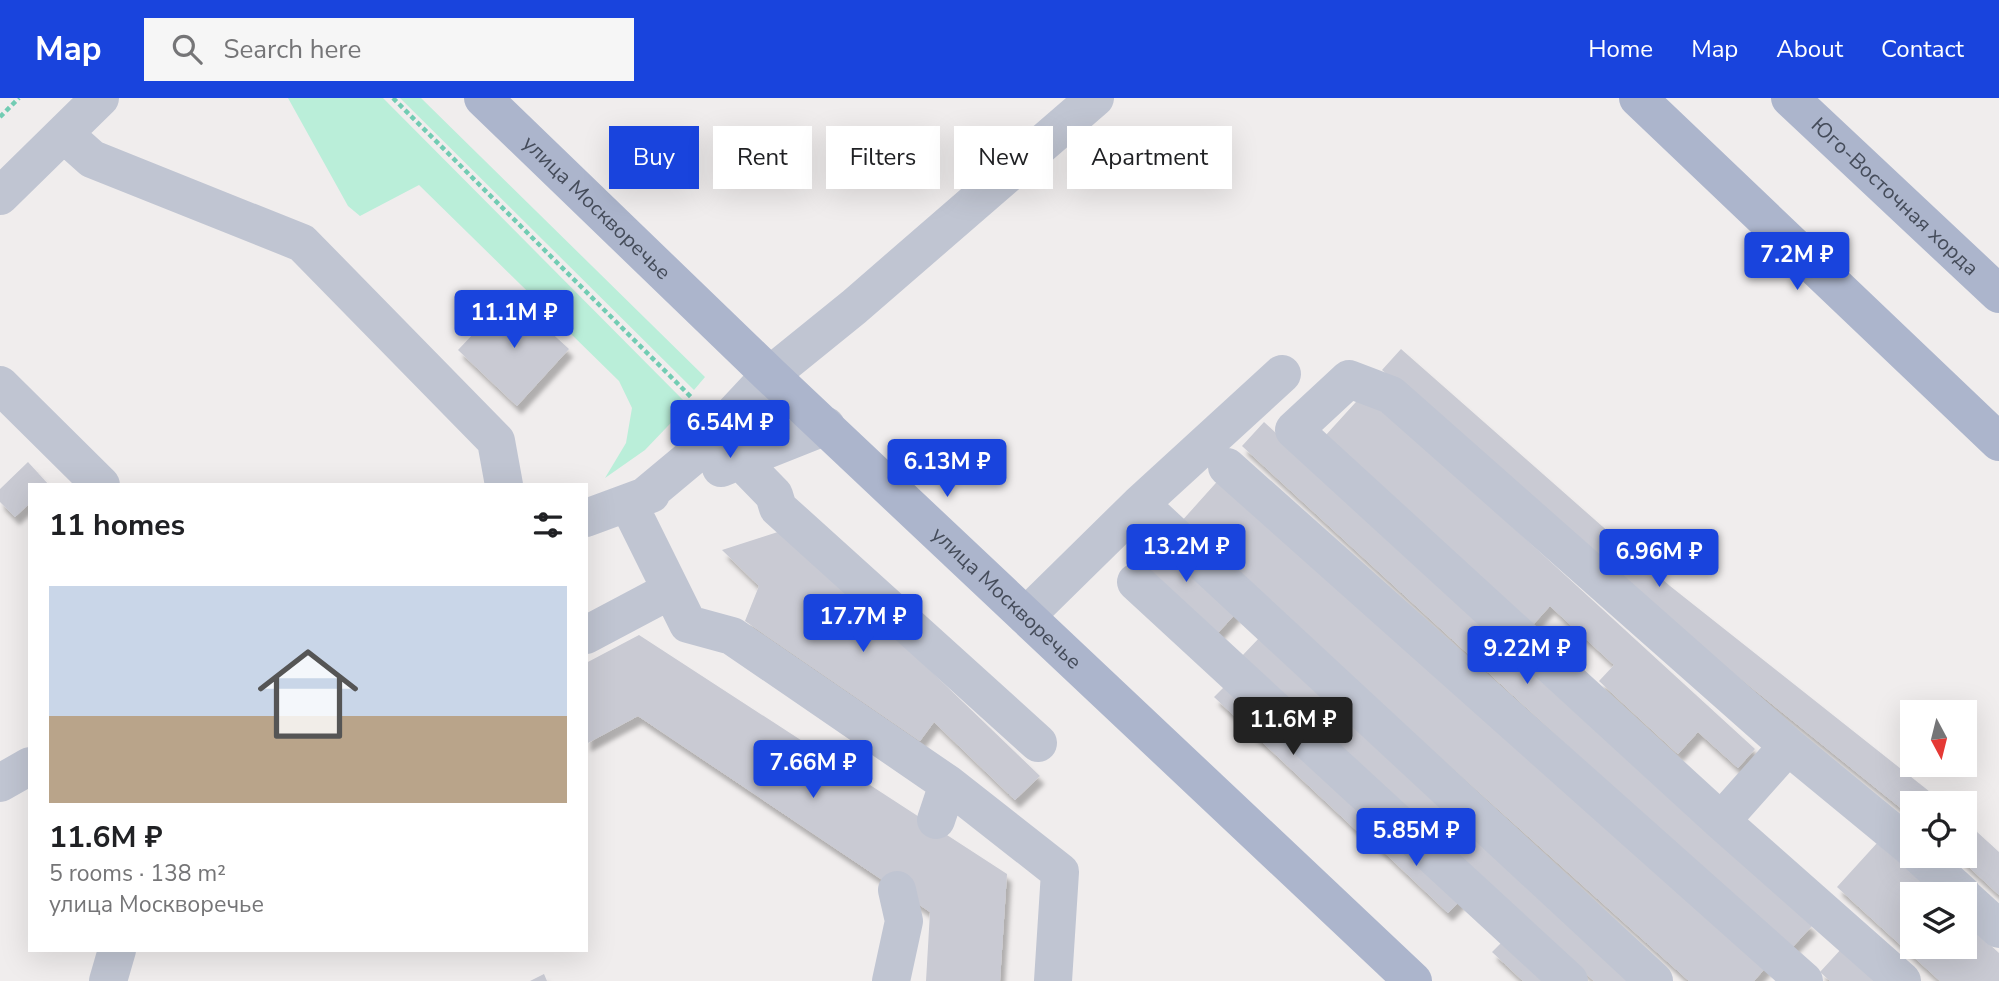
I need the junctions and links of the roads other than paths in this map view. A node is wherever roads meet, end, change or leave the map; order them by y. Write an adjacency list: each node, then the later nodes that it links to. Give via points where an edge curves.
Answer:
1 (100, 98): 6 (street)
2 (483, 98): 10 (main road, улица Москворечье)
3 (1095, 98): 10 (street)
4 (1638, 98): 13 (main road)
5 (1790, 98): 8 (main road, Юго-Восточная хорда)
6 (64, 134): 7 (street); 17 (street, via 92,159 302,243 496,441)
7 (0, 196)
8 (1999, 295)
9 (1282, 374): 19 (street)
10 (770, 375): 12 (main road, улица Москворечье); 18 (street, via 699,451)
11 (0, 385): 16 (street)
12 (826, 426): 14 (street); 23 (main road, улица Москворечье)
13 (1999, 442)
14 (740, 460): 18 (street); 25 (street, via 774,495 778,508)
15 (1227, 467): 39 (street)
16 (97, 483)
17 (504, 483)
18 (636, 500): 20 (street); 22 (street)
19 (1140, 504): 23 (street); 45 (street)
20 (588, 517)
21 (1136, 582): 44 (street)
22 (669, 591): 24 (street); 29 (street, via 688,624 732,636)
23 (1026, 615): 43 (main road, улица Москворечье)
24 (588, 634)
25 (1038, 743)
26 (1788, 746): 31 (street); 31 (street, via 1391,395 1349,379 1294,430); 32 (street)
27 (28, 767): 28 (street)
28 (0, 783)
29 (948, 784): 30 (street); 42 (street, via 1060,873)
30 (936, 820)
31 (1721, 821): 46 (street)
32 (1900, 838)
33 (1933, 868): 34 (street)
34 (1948, 882)
35 (897, 890): 41 (street, via 904,921)
36 (1977, 909): 37 (street)
37 (1999, 929)
38 (116, 952): 40 (street)
39 (1788, 976)
40 (108, 981)
41 (891, 981)
42 (1053, 981)
43 (1413, 981)
44 (1569, 981)
45 (1654, 981)
46 (1902, 981)

